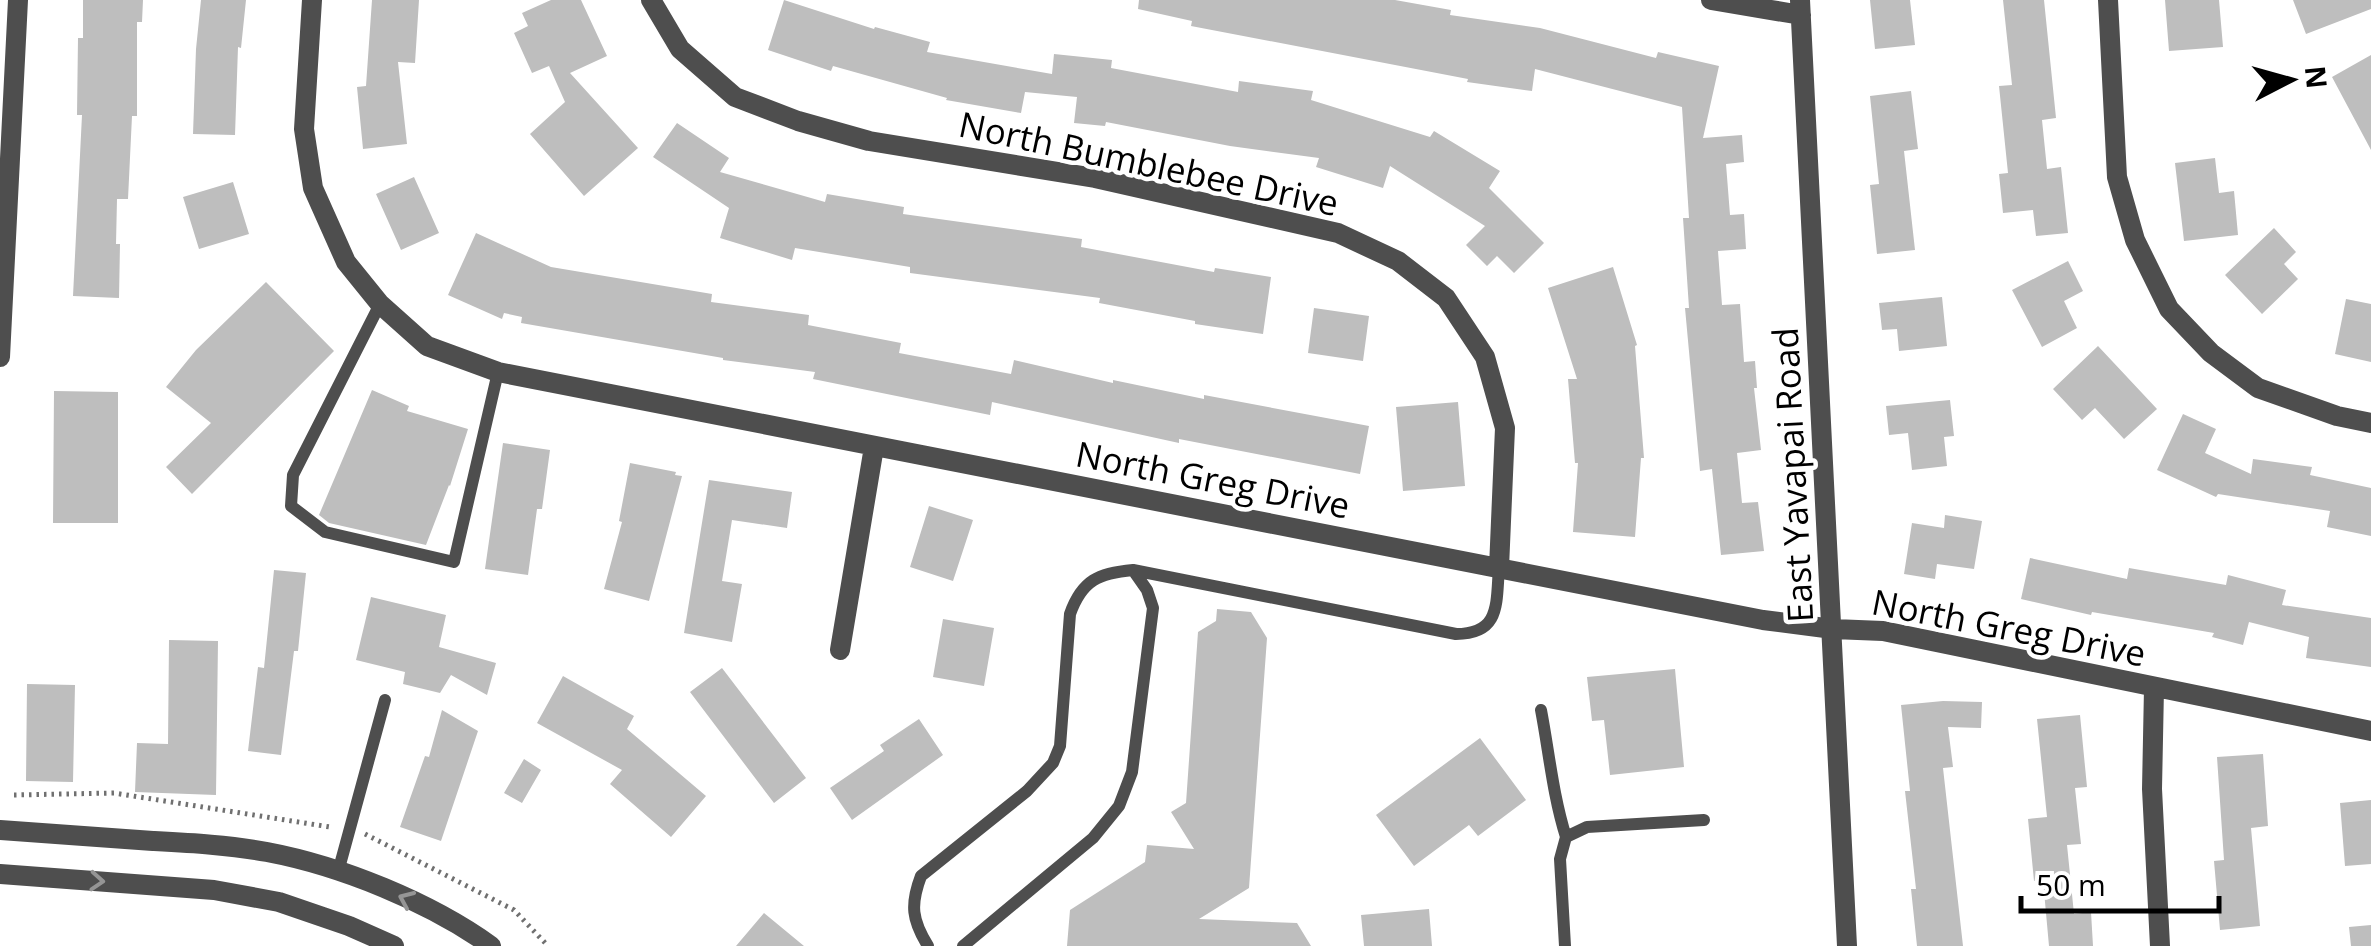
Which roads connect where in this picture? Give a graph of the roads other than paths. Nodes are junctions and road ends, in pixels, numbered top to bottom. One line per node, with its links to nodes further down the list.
1 (312, 0): 7 (street, North Greg Drive)
2 (651, 0): 12 (street, North Bumblebee Drive)
3 (1711, 0): 6 (street)
4 (2108, 0): 10 (street)
5 (12, 7): 8 (street)
6 (1800, 7): 14 (street, East Yavapai Road)
7 (380, 304): 9 (street, North Greg Drive); 9 (lane)
8 (0, 358)
9 (498, 372): 11 (street, North Greg Drive)
10 (2371, 423)
11 (874, 447): 12 (street, North Greg Drive); 15 (street)
12 (1498, 568): 13 (lane); 14 (street, North Greg Drive)
13 (1132, 570): 27 (lane); 28 (lane)
14 (1833, 629): 16 (street, North Greg Drive); 30 (street, East Yavapai Road)
15 (840, 650)
16 (2154, 688): 19 (street, North Greg Drive); 31 (street)
17 (386, 700): 23 (lane)
18 (1541, 710): 22 (lane)
19 (2371, 731)
20 (1704, 820): 22 (lane)
21 (0, 830): 23 (street)
22 (1566, 836): 29 (lane)
23 (338, 872): 26 (street, one-way to 23)
24 (0, 874): 25 (street, one-way to 25)
25 (394, 946)
26 (492, 946)
27 (928, 946)
28 (962, 946)
29 (1565, 946)
30 (1847, 946)
31 (2160, 946)

